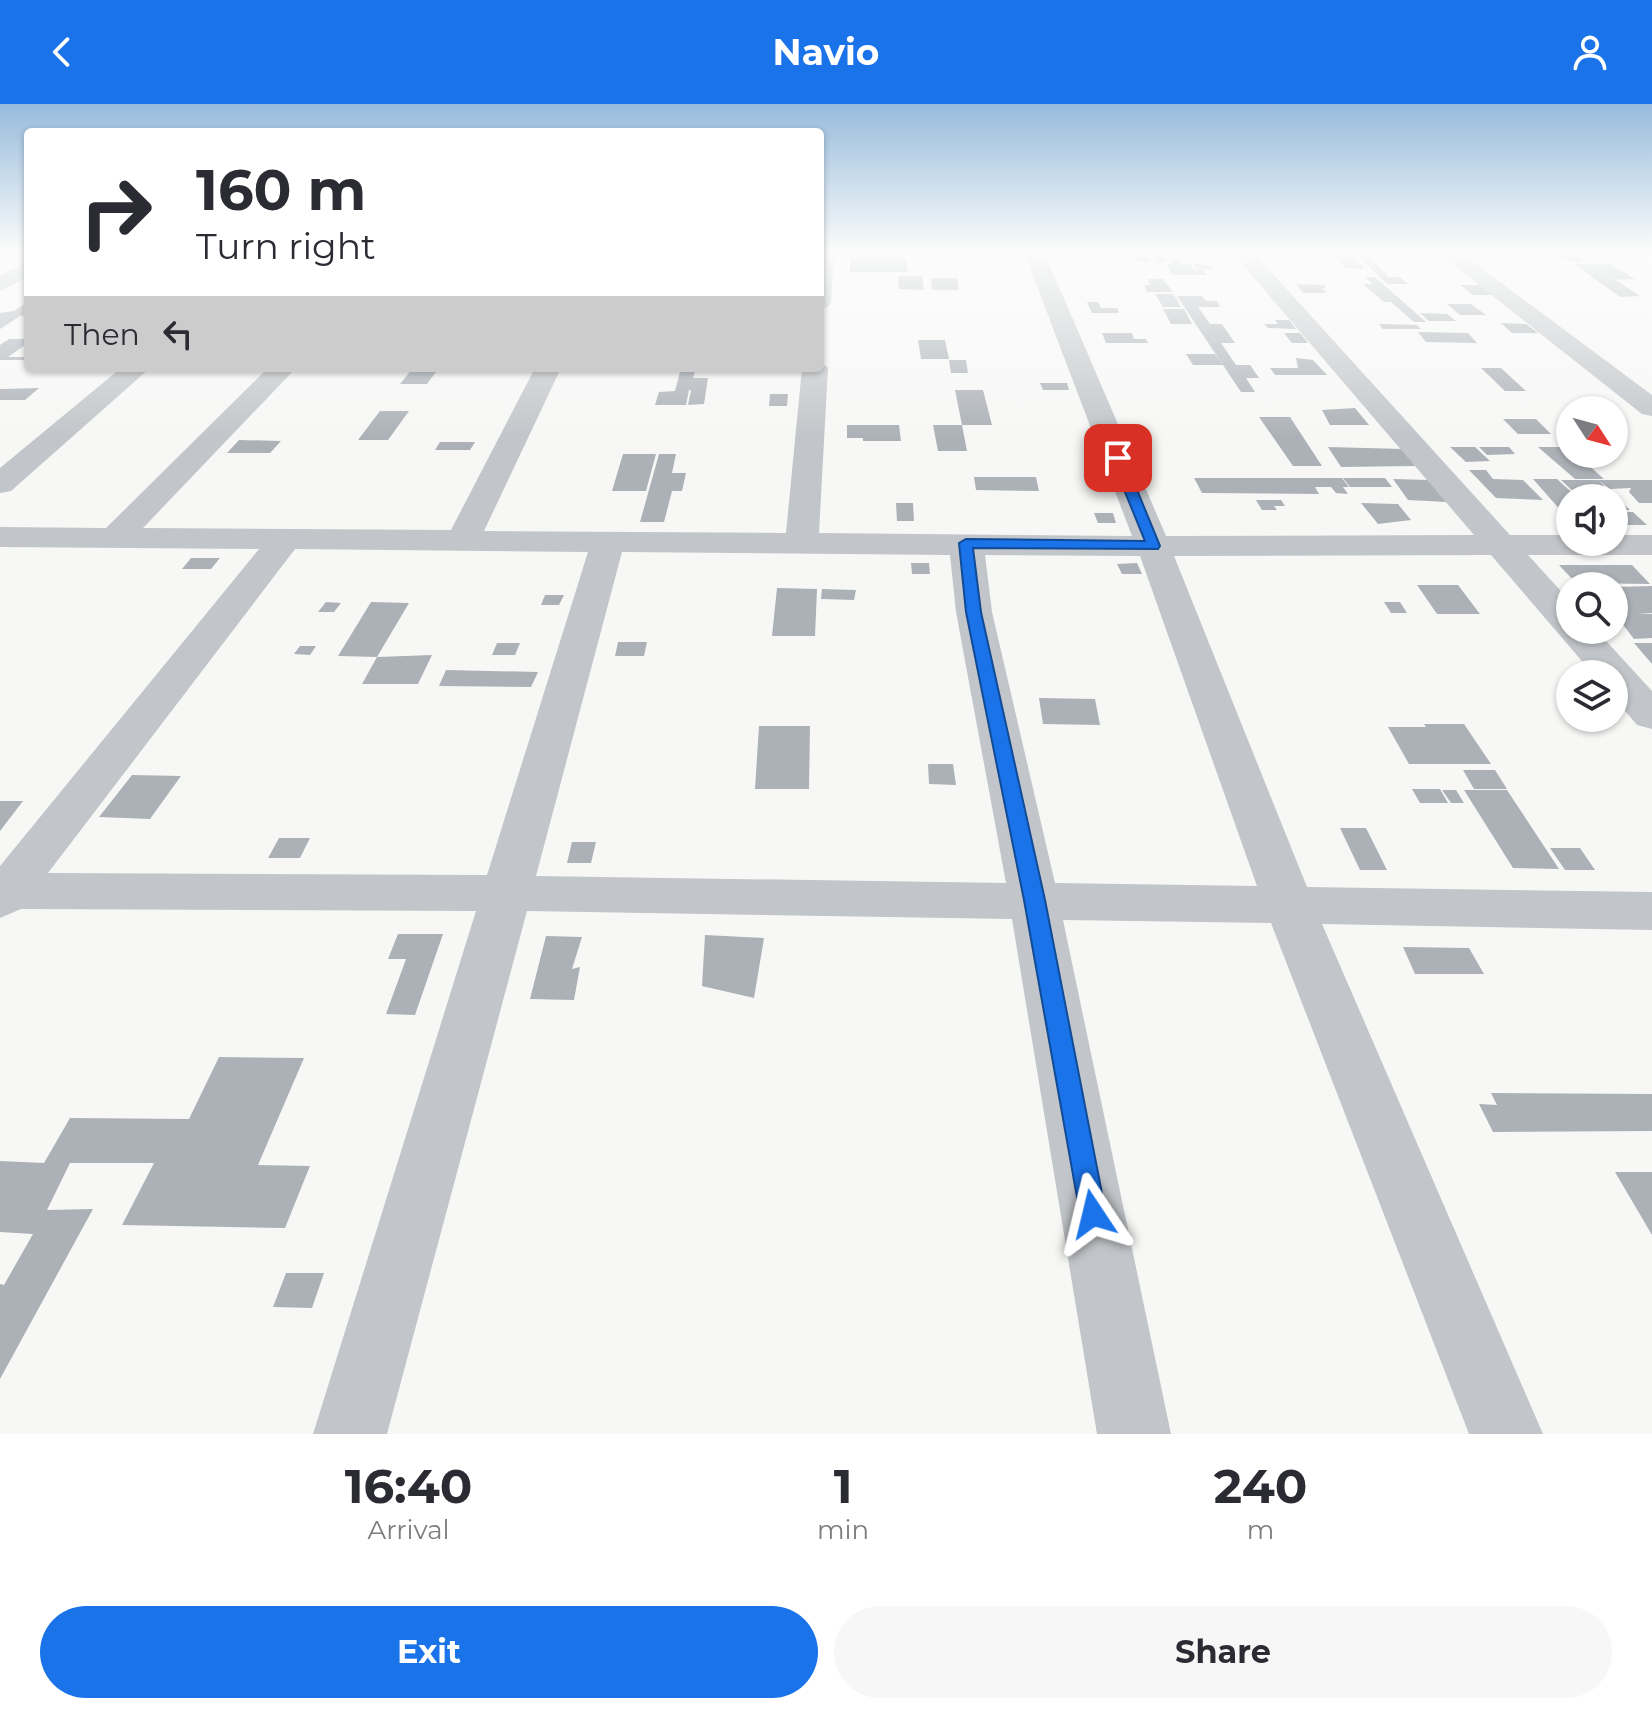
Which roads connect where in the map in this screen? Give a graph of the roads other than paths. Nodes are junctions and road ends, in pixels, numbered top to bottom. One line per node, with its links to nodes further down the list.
1 (1059, 314): 19 (street)
2 (1297, 314): 17 (street)
3 (1529, 314): 8 (street)
4 (132, 372): 9 (street)
5 (279, 372): 12 (street)
6 (546, 372): 13 (street)
7 (815, 372): 15 (street)
8 (1652, 408)
9 (0, 484)
10 (0, 537): 12 (street)
11 (287, 537): 12 (street); 13 (street); 24 (street)
12 (115, 538)
13 (463, 540): 14 (street)
14 (608, 540): 15 (street); 23 (street)
15 (802, 541): 16 (street)
16 (966, 543): 19 (street); 25 (street)
17 (1499, 544): 18 (street); 19 (street); 20 (street)
18 (1652, 545)
19 (1153, 546): 26 (street)
20 (1556, 608)
21 (1588, 644): 22 (street)
22 (1652, 716)
23 (505, 893): 24 (street); 25 (street); 28 (street)
24 (2, 894)
25 (1034, 900): 26 (street); 29 (street)
26 (1288, 903): 27 (street); 30 (street)
27 (1652, 911)
28 (350, 1434)
29 (1134, 1434)
30 (1506, 1434)

